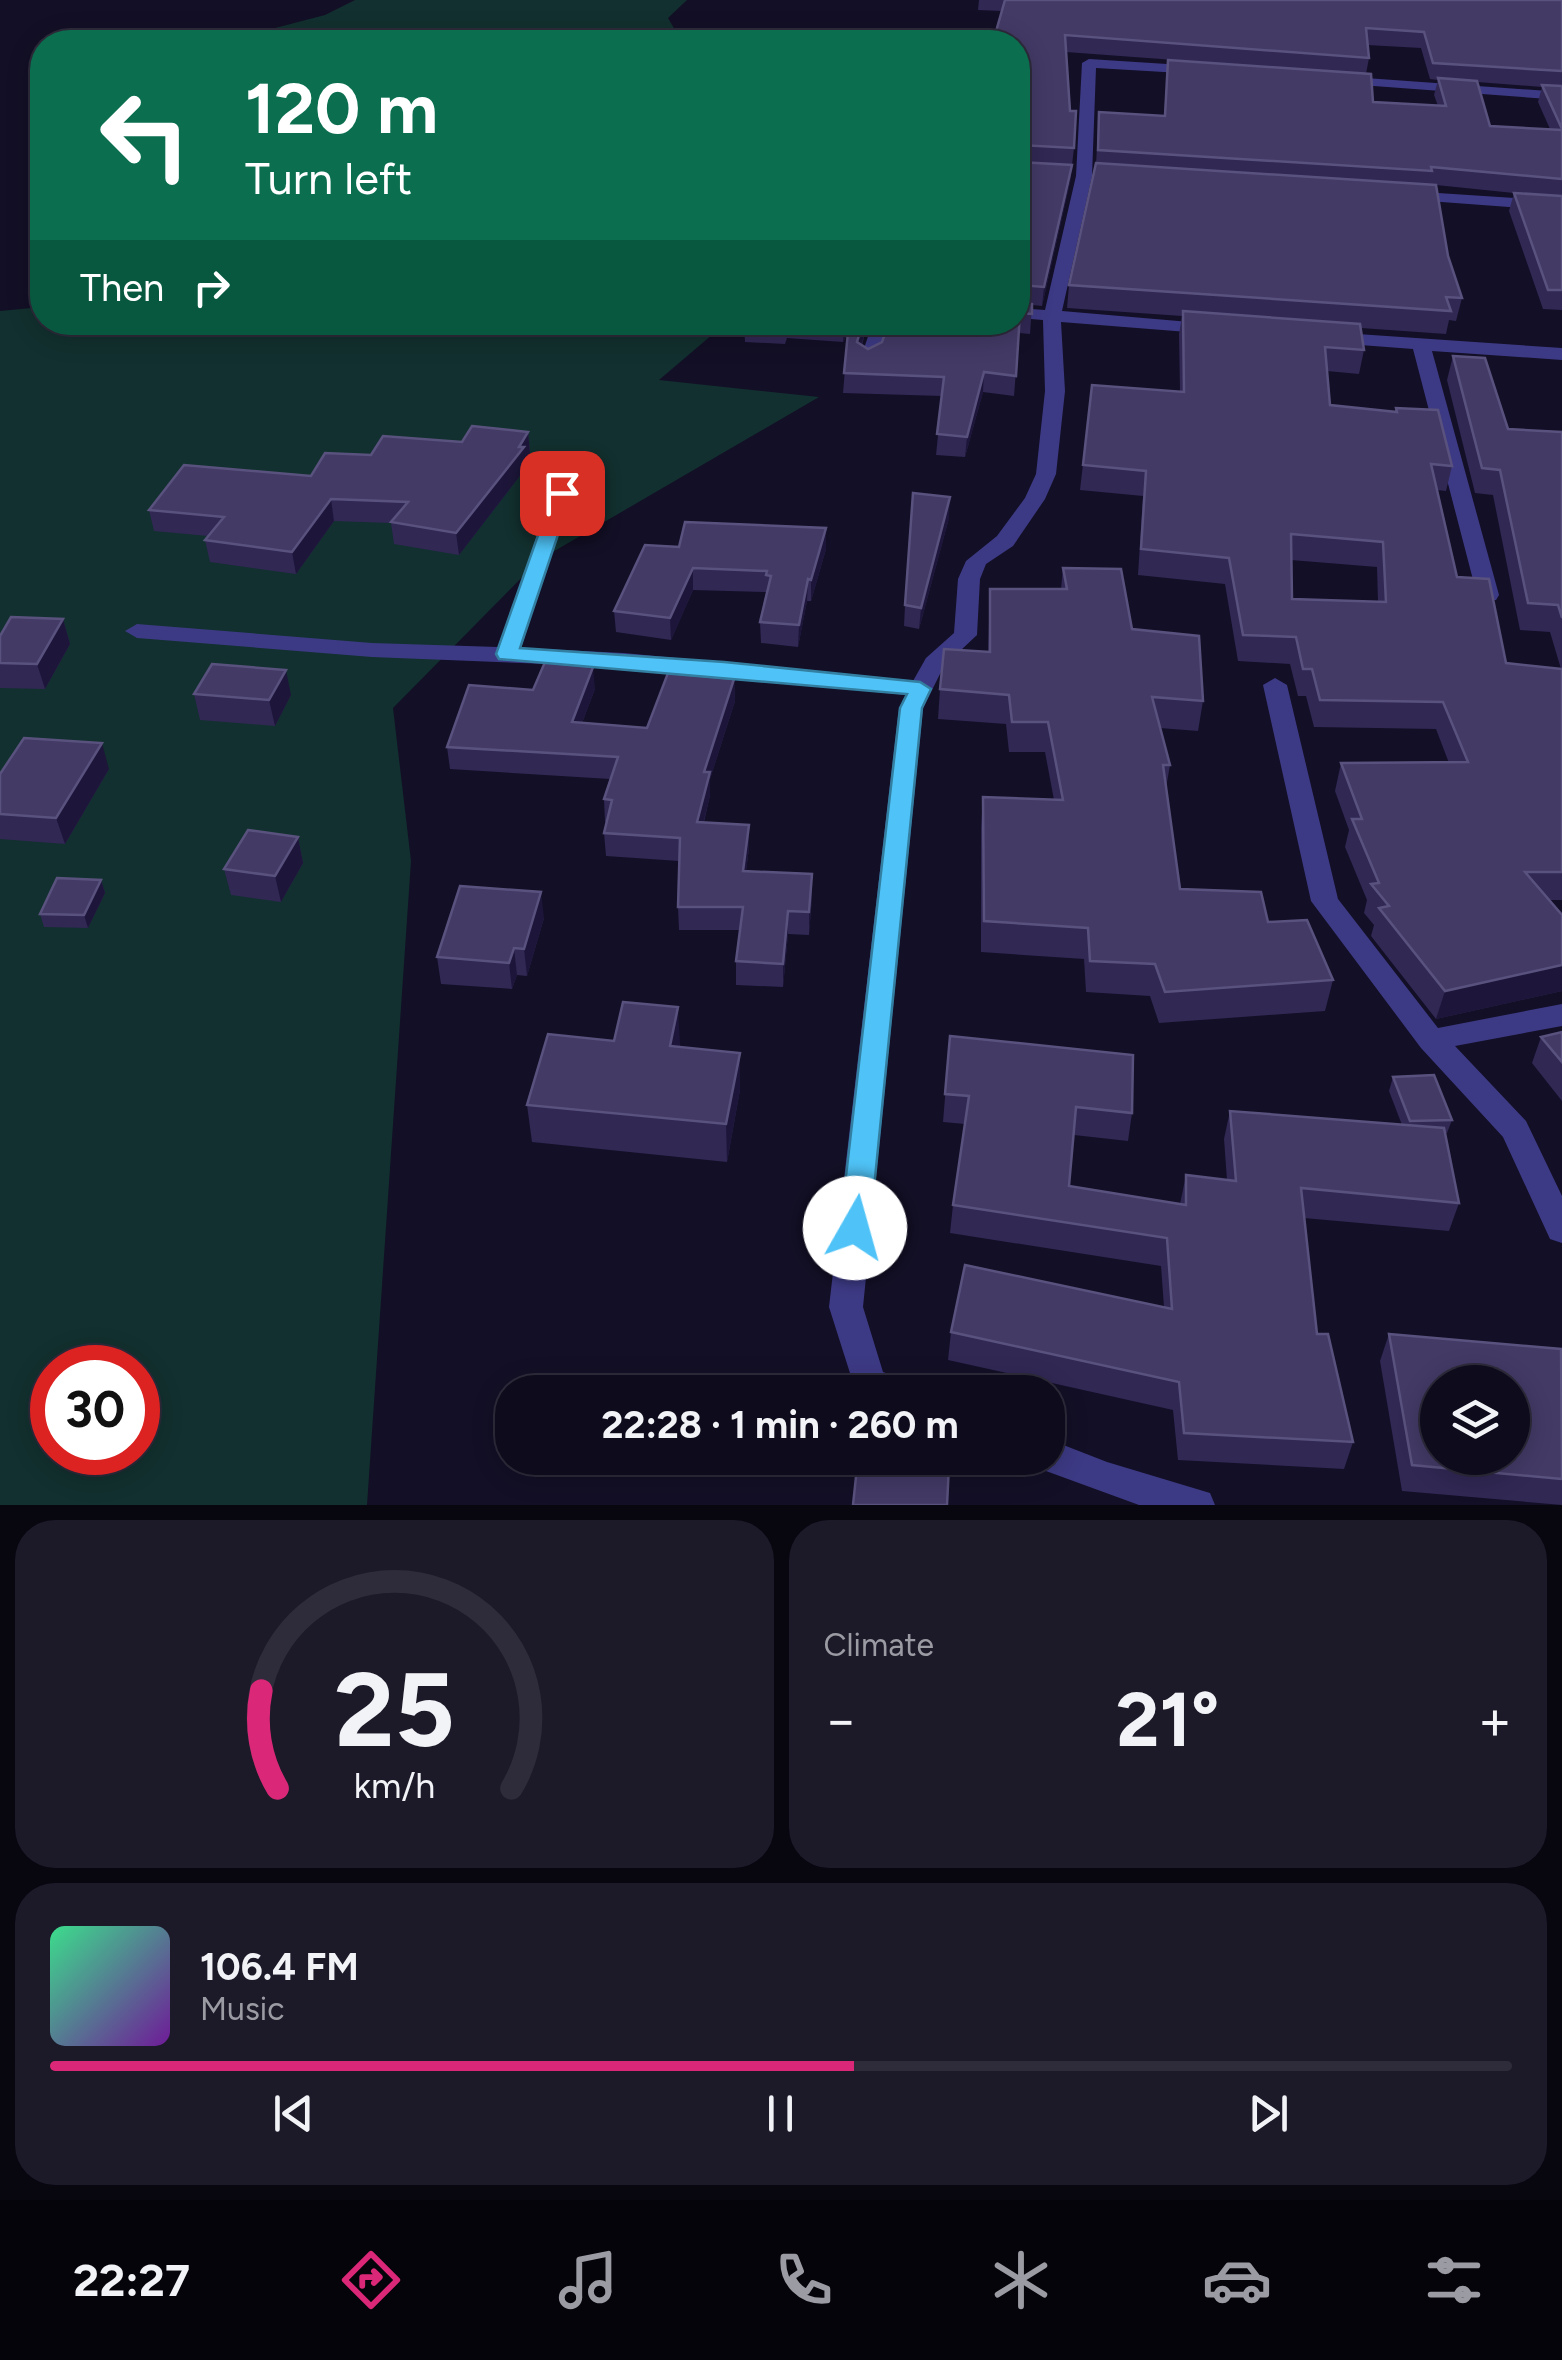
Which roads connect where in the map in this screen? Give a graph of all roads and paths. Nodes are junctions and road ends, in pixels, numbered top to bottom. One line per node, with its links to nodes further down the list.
1 (1207, 71): 7 (street)
2 (1325, 80): 3 (street)
3 (1562, 96)
4 (1386, 194): 5 (street)
5 (1562, 206)
6 (1030, 315): 7 (street)
7 (1052, 317): 8 (street); 19 (street)
8 (1227, 330)
9 (878, 335): 13 (street)
10 (1304, 336): 11 (street)
11 (1421, 344): 12 (street); 15 (street)
12 (1562, 354)
13 (869, 360)
14 (562, 493): 17 (street)
15 (1488, 595)
16 (137, 630): 17 (street)
17 (507, 654): 19 (street)
18 (1275, 684): 21 (street)
19 (920, 689): 23 (street)
20 (1562, 1014): 21 (street)
21 (1431, 1040): 22 (street)
22 (1562, 1230)
23 (866, 1375)
24 (1065, 1461): 25 (street)
25 (1197, 1505)

